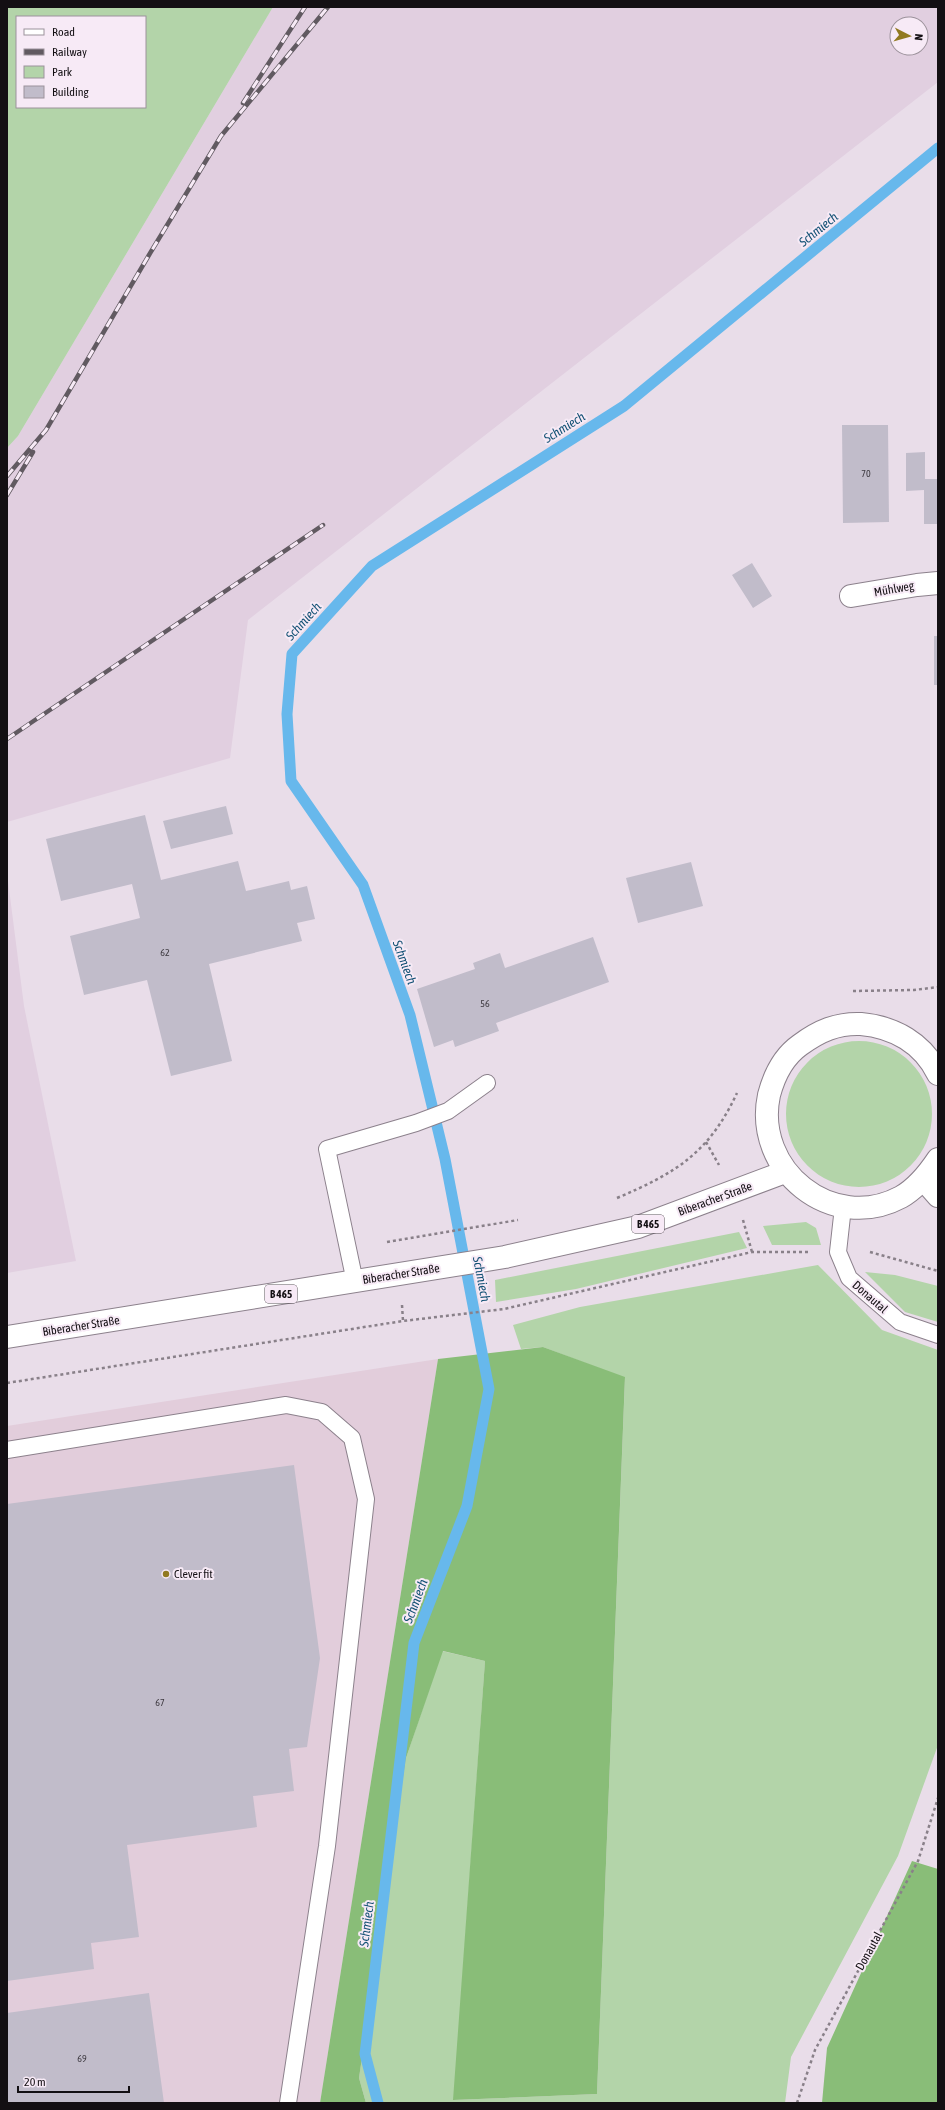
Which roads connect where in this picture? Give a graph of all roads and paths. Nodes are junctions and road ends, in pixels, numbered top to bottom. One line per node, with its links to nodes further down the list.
1 (938, 583): 2 (main road, Mühlweg)
2 (851, 596)
3 (936, 1065): 7 (main road)
4 (487, 1083): 16 (lane)
5 (706, 1142): 10 (path)
6 (938, 1159): 8 (main road)
7 (785, 1172): 11 (main road); 16 (main road, Biberacher Straße / B 465)
8 (924, 1180): 9 (main road); 11 (main road)
9 (938, 1196)
10 (610, 1201)
11 (843, 1206): 14 (lane, Donautal)
12 (524, 1219): 13 (path)
13 (439, 1232)
14 (838, 1252): 15 (path); 17 (lane, Donautal); 19 (path)
15 (938, 1271)
16 (355, 1282): 18 (main road, Biberacher Straße / B 465)
17 (938, 1335)
18 (7, 1337)
19 (7, 1383)
20 (7, 1450): 22 (lane)
21 (938, 1798): 23 (path, Donautal)
22 (288, 2103)
23 (797, 2103)

